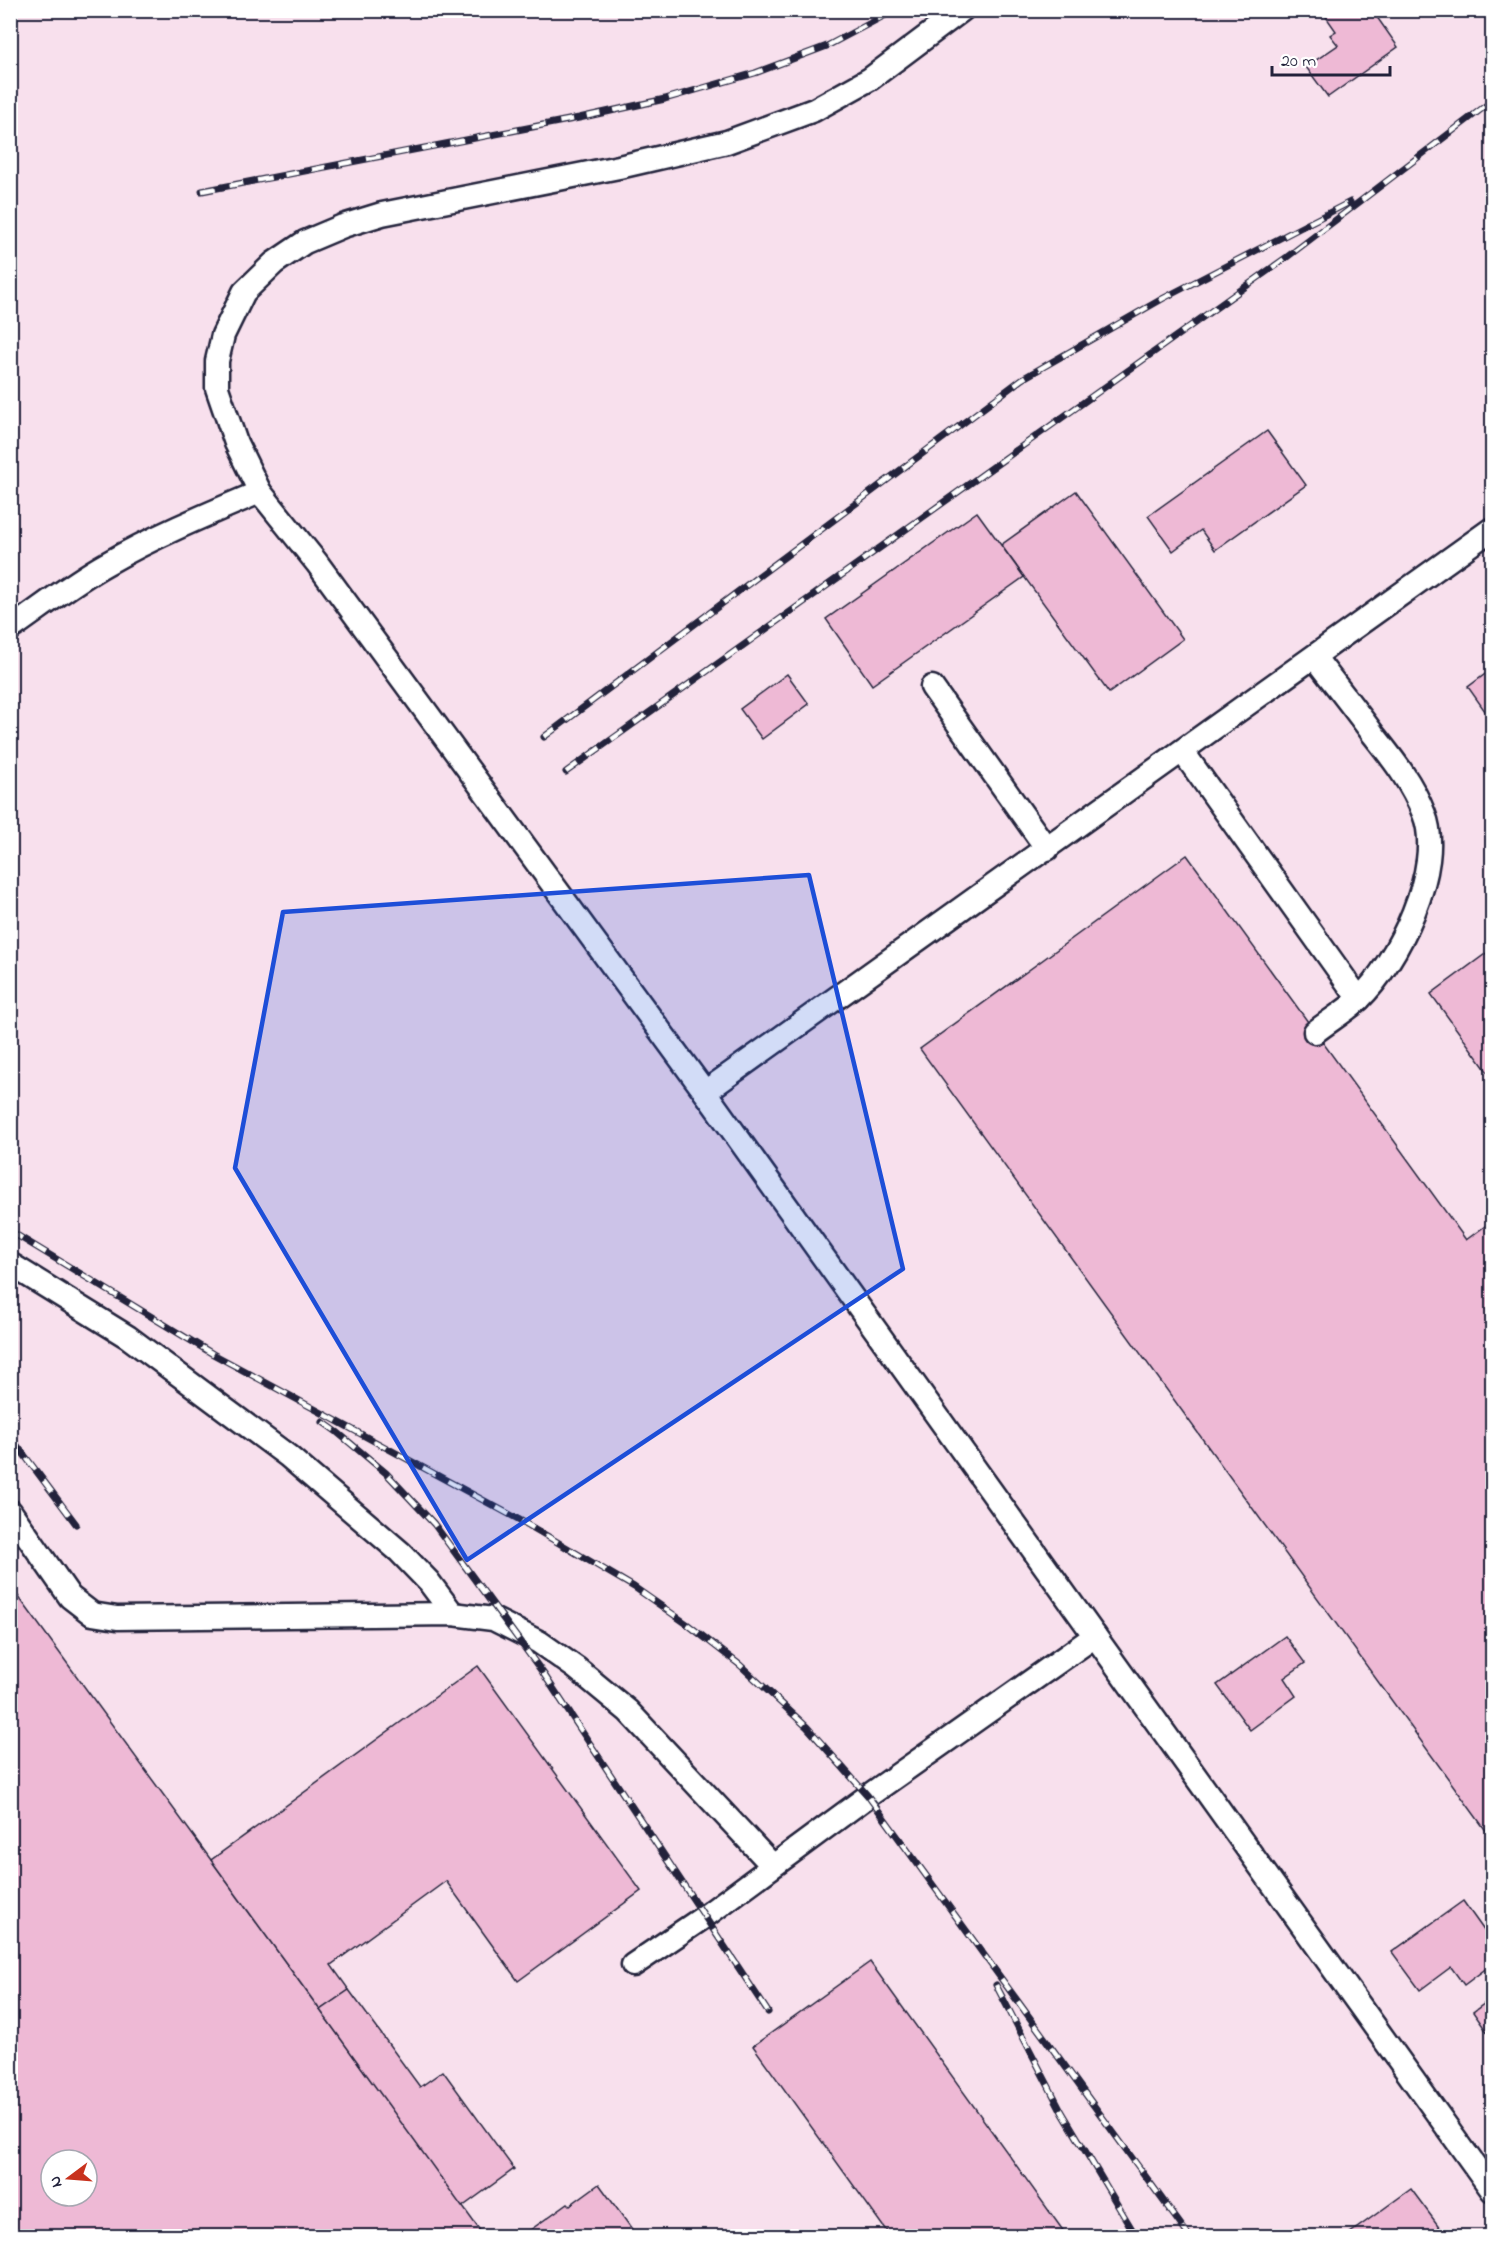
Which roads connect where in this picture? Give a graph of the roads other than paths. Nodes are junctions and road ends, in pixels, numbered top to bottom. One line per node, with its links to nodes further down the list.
1 (962, 10): 2 (lane)
2 (260, 492): 4 (lane); 11 (lane)
3 (1492, 529): 5 (lane)
4 (10, 629)
5 (1315, 657): 7 (lane); 9 (lane)
6 (932, 687): 8 (lane)
7 (1183, 752): 8 (lane); 9 (lane)
8 (1047, 849): 11 (lane)
9 (1359, 999): 10 (lane)
10 (1315, 1032)
11 (705, 1092): 15 (lane)
12 (10, 1264): 14 (lane)
13 (10, 1511): 14 (lane)
14 (453, 1614): 16 (lane)
15 (1095, 1636): 16 (lane); 18 (lane)
16 (772, 1866): 17 (lane)
17 (633, 1965)
18 (1492, 2190)

